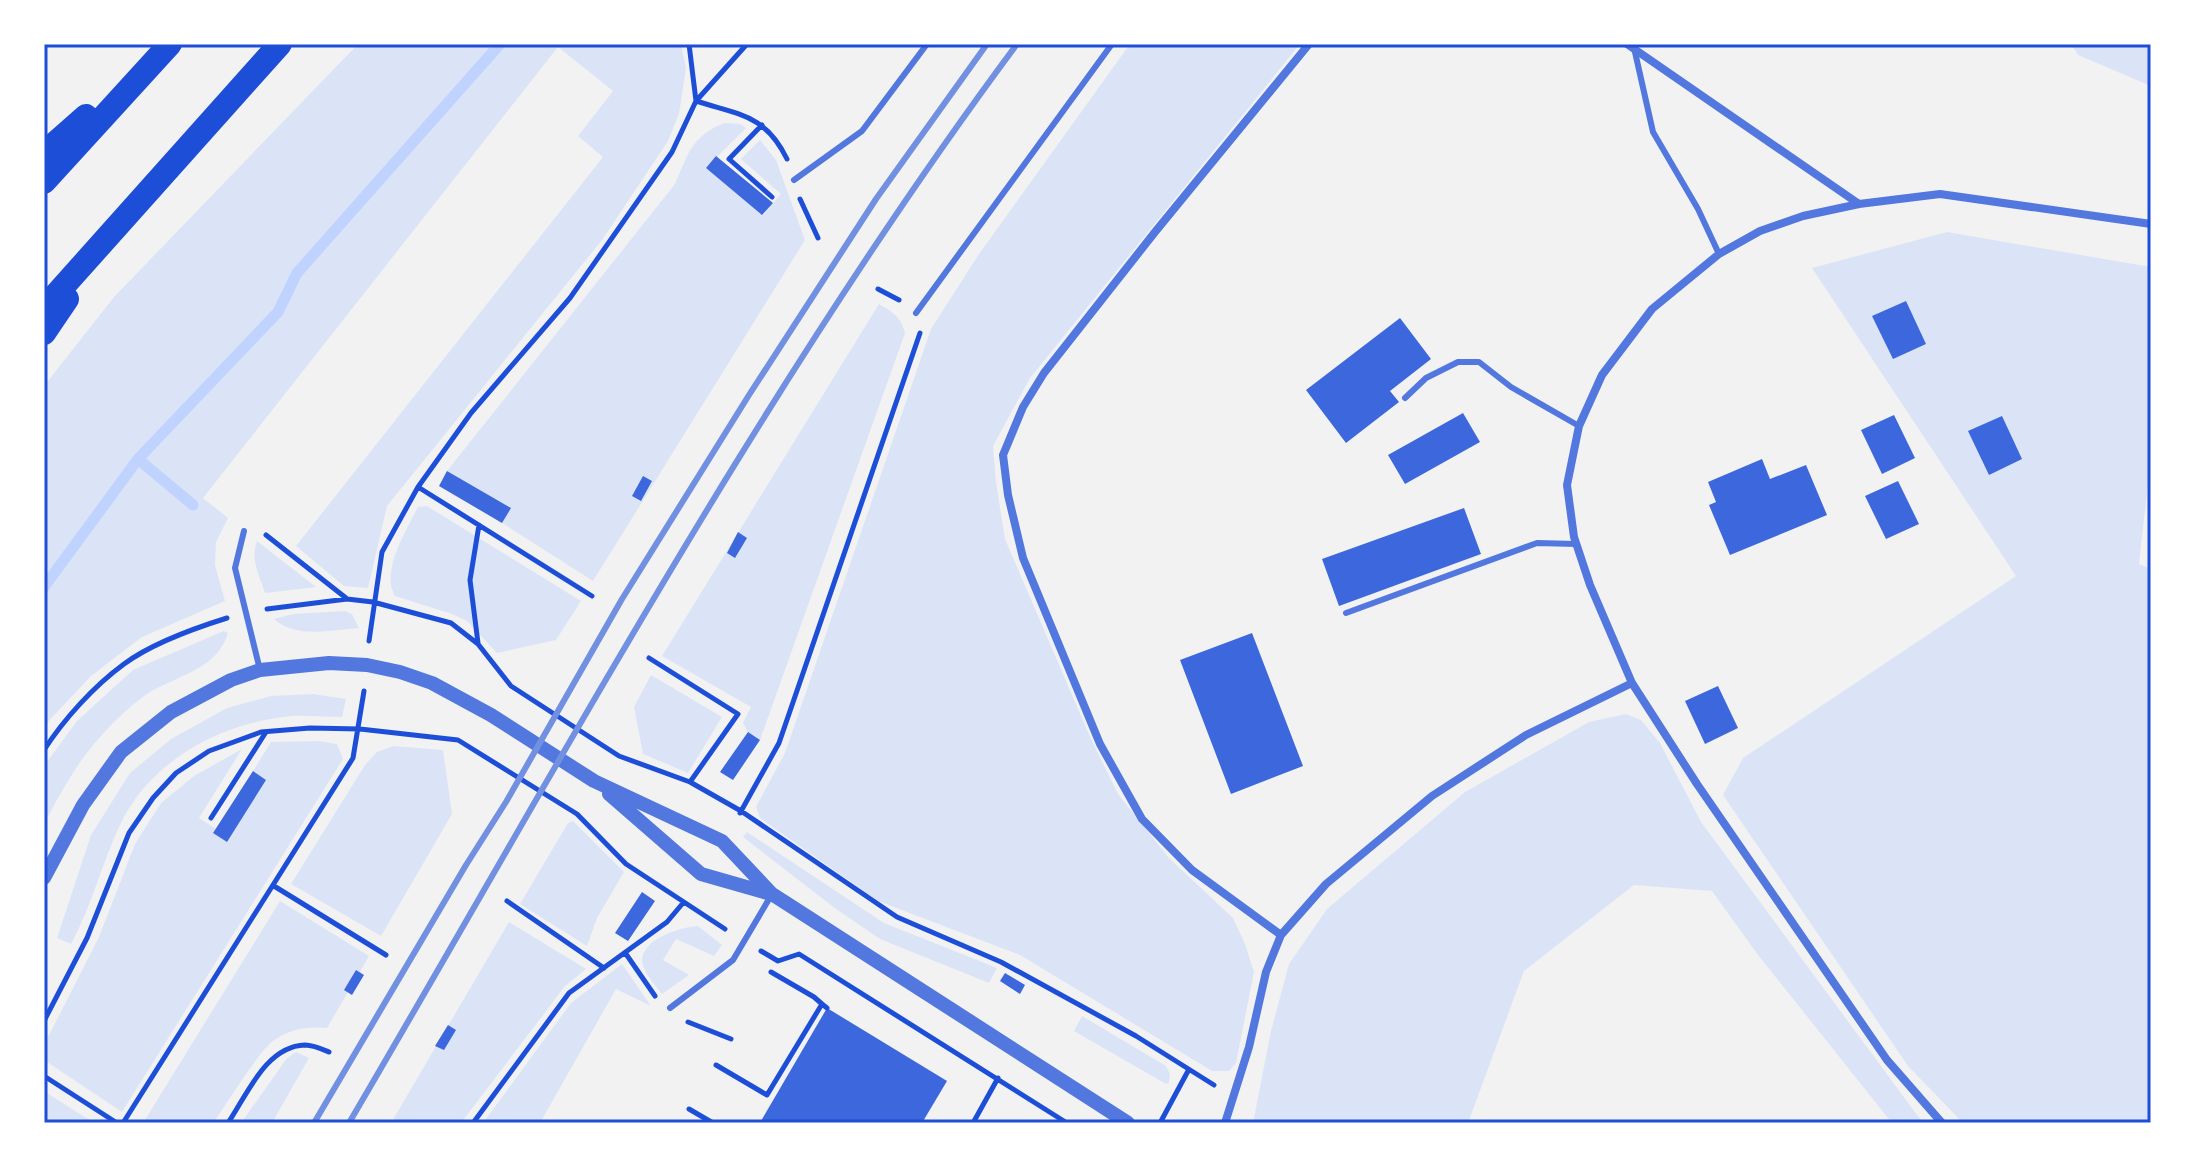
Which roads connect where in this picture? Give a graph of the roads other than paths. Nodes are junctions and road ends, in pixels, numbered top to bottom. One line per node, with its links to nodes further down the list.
1 (280, 44): 12 (highway)
2 (927, 44): 9 (lane)
3 (1112, 44): 16 (lane)
4 (1309, 44): 28 (street)
5 (1627, 44): 7 (street)
6 (167, 47): 8 (highway); 10 (highway)
7 (1635, 52): 11 (street); 14 (lane)
8 (44, 153)
9 (794, 180)
10 (44, 182)
11 (1859, 204): 13 (street); 14 (street)
12 (121, 220): 15 (highway); 17 (highway)
13 (2151, 224)
14 (1719, 254): 19 (street)
15 (44, 308)
16 (916, 313)
17 (44, 333)
18 (1405, 398): 19 (lane)
19 (1579, 426): 21 (street)
20 (244, 531): 23 (lane)
21 (1576, 544): 22 (lane); 24 (street)
22 (1346, 613)
23 (260, 670): 25 (street); 26 (street)
24 (1632, 683): 28 (street); 32 (street)
25 (594, 781): 27 (street); 27 (street)
26 (44, 878)
27 (772, 894): 29 (lane); 30 (street)
28 (1281, 935): 31 (street)
29 (670, 1008)
30 (1128, 1123)
31 (1225, 1123)
32 (1942, 1123)

